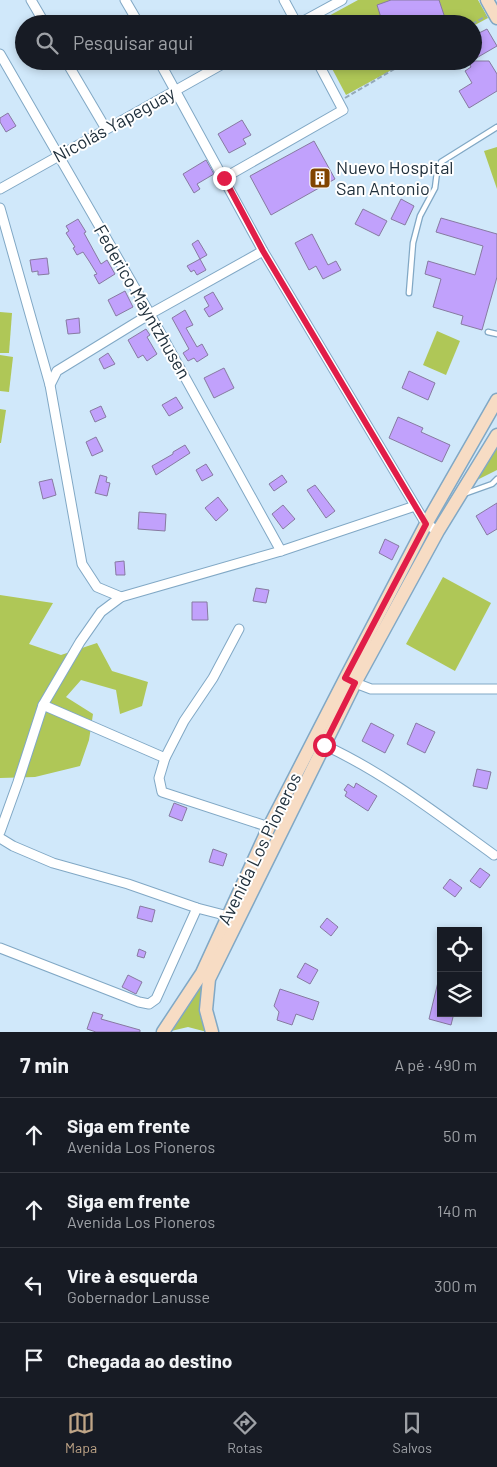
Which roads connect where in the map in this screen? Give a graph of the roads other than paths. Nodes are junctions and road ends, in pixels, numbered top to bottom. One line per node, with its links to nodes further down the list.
1 (31, 0): 5 (street)
2 (125, 0): 6 (street)
3 (284, 0): 7 (street)
4 (342, 0): 8 (street)
5 (40, 15)
6 (133, 15)
7 (292, 15)
8 (314, 15)
9 (0, 54): 17 (street, Federico Mayntzhusen)
10 (71, 70): 16 (street)
11 (164, 70): 14 (street)
12 (212, 70): 14 (street, Nicolás Yapeguay)
13 (322, 70): 18 (street)
14 (175, 90): 16 (street, Nicolás Yapeguay); 18 (street)
15 (497, 127): 22 (lane)
16 (106, 129): 17 (street, Nicolás Yapeguay)
17 (58, 156): 19 (street, Nicolás Yapeguay); 23 (street, Federico Mayntzhusen)
18 (224, 178): 21 (street)
19 (0, 189)
20 (0, 208): 26 (street)
21 (263, 251): 23 (street); 31 (street)
22 (409, 293)
23 (150, 314): 26 (street); 34 (street, Federico Mayntzhusen)
24 (488, 332): 25 (lane)
25 (497, 334)
26 (50, 385): 35 (street)
27 (496, 402): 32 (main road, Avenida Los Pioneros)
28 (497, 435): 30 (main road, Avenida Los Pioneros)
29 (497, 479): 30 (lane)
30 (461, 495): 33 (main road, Avenida Los Pioneros)
31 (415, 506): 32 (street); 34 (street)
32 (426, 524): 33 (street); 37 (main road, Avenida Los Pioneros)
33 (438, 531): 37 (main road, Avenida Los Pioneros)
34 (281, 551): 35 (street)
35 (121, 597): 39 (street)
36 (238, 629): 41 (street)
37 (350, 681): 38 (street); 40 (main road, Avenida Los Pioneros); 42 (main road, Avenida Los Pioneros)
38 (497, 689)
39 (43, 705): 41 (street); 43 (street)
40 (324, 745): 45 (street); 47 (main road, Avenida Los Pioneros)
41 (165, 758): 42 (street)
42 (269, 827): 47 (main road, Avenida Los Pioneros)
43 (0, 832)
44 (0, 838): 46 (street)
45 (494, 855)
46 (197, 908): 47 (street); 48 (street)
47 (233, 918): 49 (main road, Avenida Los Pioneros); 50 (main road, Avenida Los Pioneros)
48 (0, 948)
49 (164, 1032)
50 (212, 1032)

